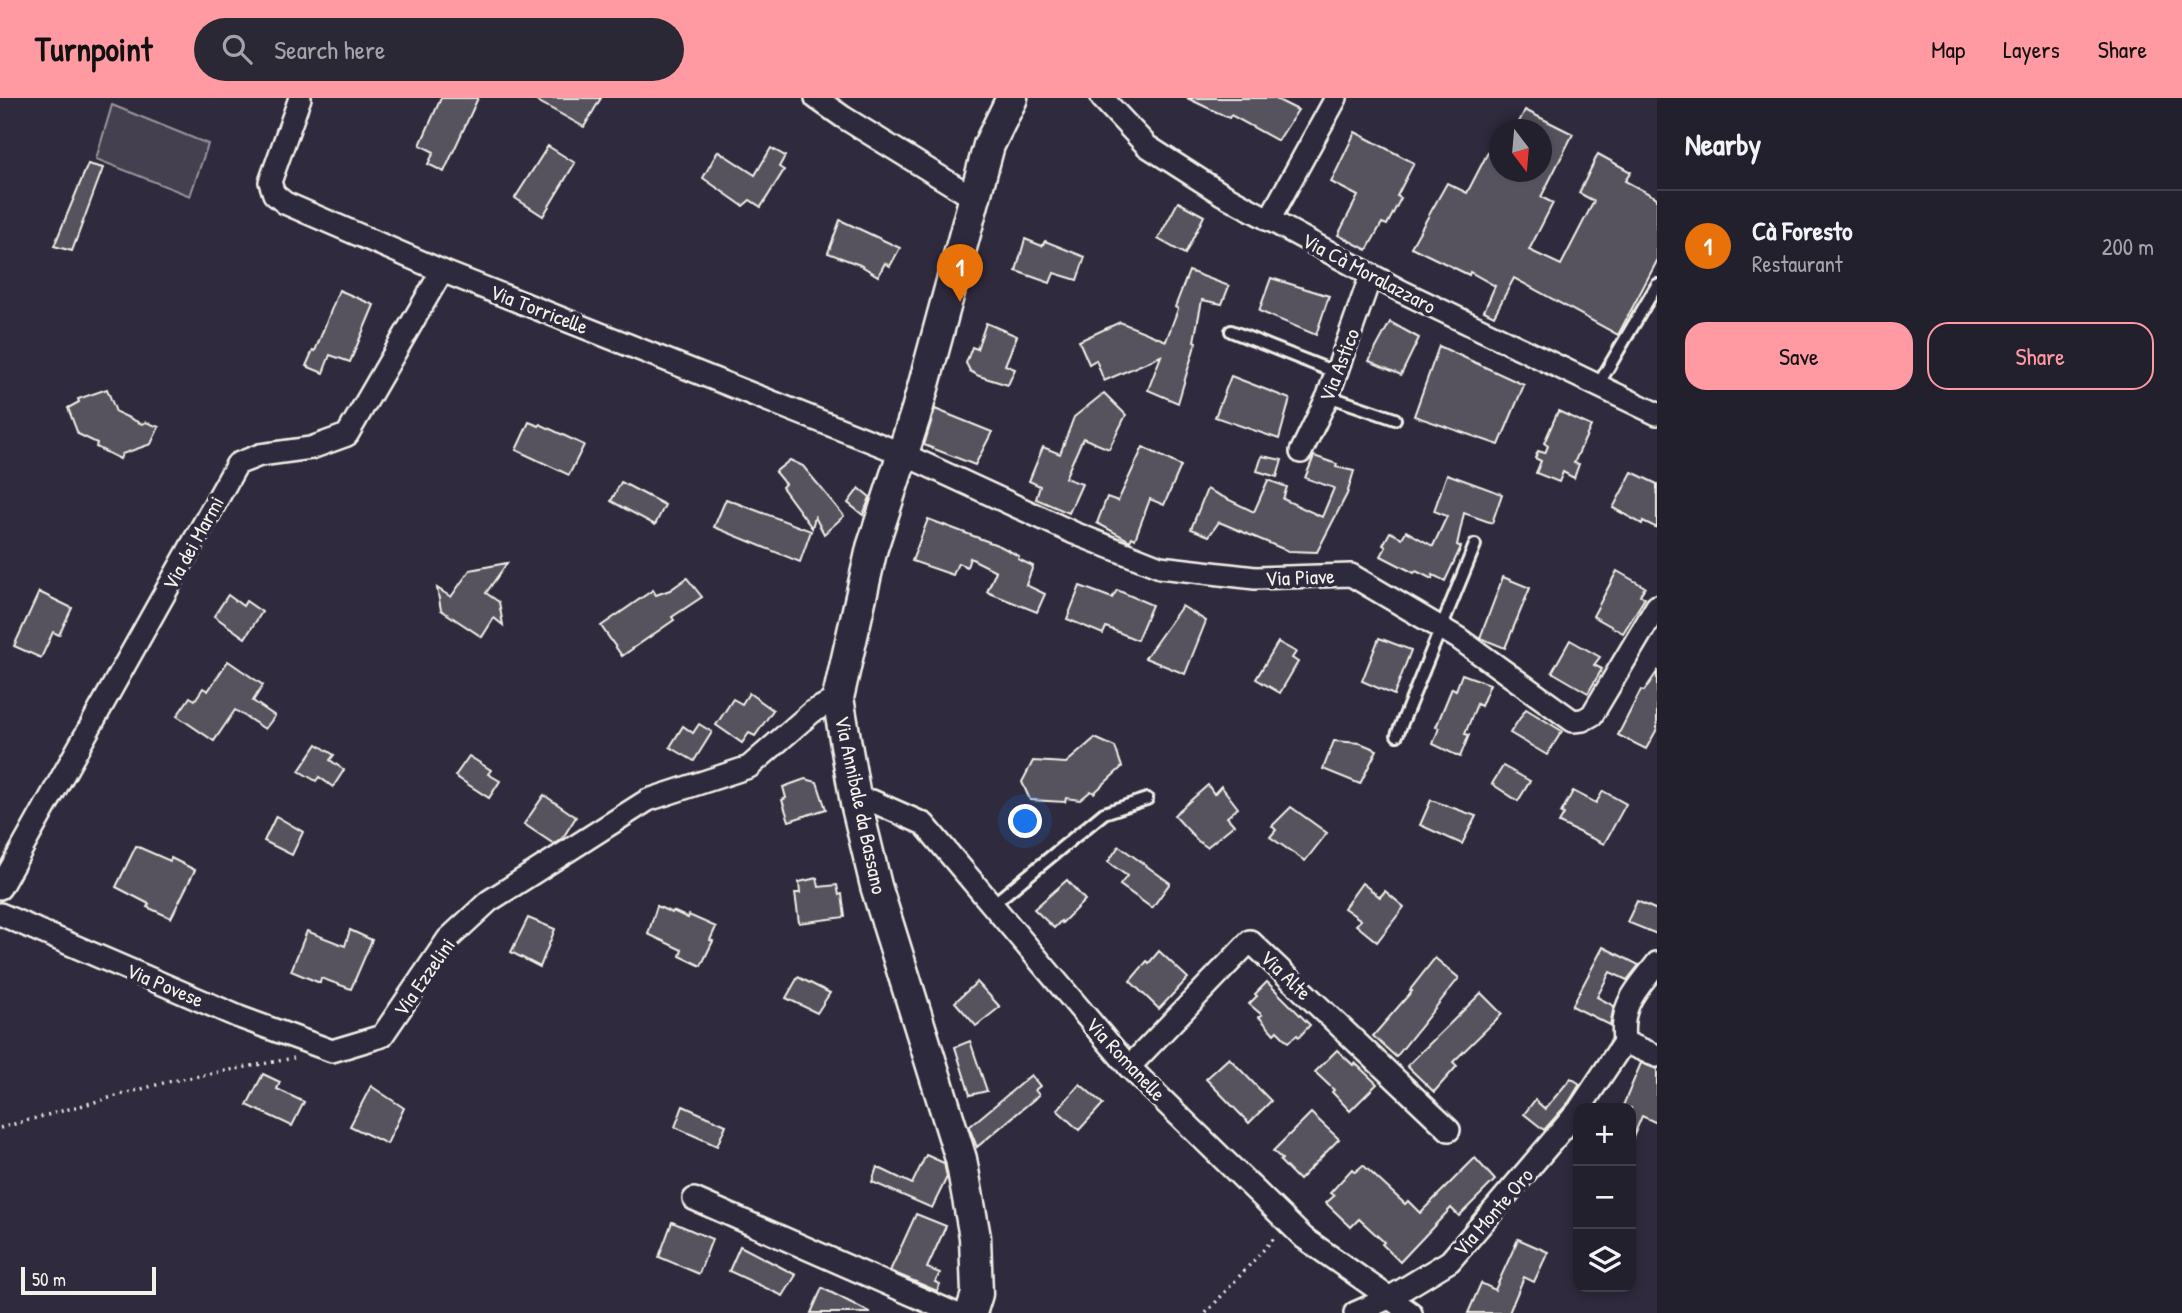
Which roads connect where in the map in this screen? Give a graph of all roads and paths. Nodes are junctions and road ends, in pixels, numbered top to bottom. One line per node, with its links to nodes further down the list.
1 (300, 98): 10 (street, Via Torricelle)
2 (816, 98): 8 (street)
3 (998, 98): 7 (street)
4 (1012, 98): 7 (street, Via Annibale da Bassano)
5 (1102, 98): 9 (street, Via Cà Moralazzaro)
6 (1336, 98): 9 (street)
7 (989, 145): 8 (street, Via Annibale da Bassano)
8 (974, 198): 20 (street, Via Annibale da Bassano)
9 (1269, 220): 11 (street, Via Cà Moralazzaro)
10 (442, 271): 20 (street, Via Torricelle); 28 (street, Via dei Marmi)
11 (1371, 275): 14 (street, Via Astico); 15 (street, Via Cà Moralazzaro)
12 (1657, 285): 15 (lane)
13 (1231, 331): 14 (lane)
14 (1336, 373): 16 (street, Via Astico)
15 (1598, 385): 17 (street, Via Cà Moralazzaro)
16 (1328, 396): 18 (lane); 19 (street, Via Astico)
17 (1657, 414)
18 (1395, 419)
19 (1301, 452)
20 (903, 454): 23 (street, Via Piave); 24 (street, Via Annibale da Bassano)
21 (1475, 545): 23 (lane)
22 (1657, 606): 23 (street, Via Piave)
23 (1441, 628): 25 (lane)
24 (838, 698): 27 (street, Via Annibale da Bassano); 33 (street, Via Ezzelini)
25 (1397, 735)
26 (1147, 799): 29 (lane)
27 (856, 803): 29 (street, Via Romanelle); 44 (street, Via Annibale da Bassano)
28 (0, 888)
29 (992, 905): 35 (street, Via Romanelle)
30 (0, 914): 33 (street, Via Povese)
31 (1657, 963): 32 (street)
32 (1624, 1042): 34 (street); 36 (street, Via Monte Oro)
33 (332, 1051): 38 (path)
34 (1657, 1056)
35 (1129, 1067): 39 (street, Via Alte); 41 (street, Via Romanelle)
36 (1583, 1103)
37 (1573, 1116): 42 (street, Via Monte Oro)
38 (0, 1128)
39 (1449, 1130)
40 (694, 1199): 43 (street)
41 (1290, 1222): 42 (street, Via Romanelle); 45 (path)
42 (1389, 1297): 46 (street, Via Monte Oro); 47 (street, Via Romanelle)
43 (954, 1313)
44 (971, 1313)
45 (1206, 1313)
46 (1355, 1313)
47 (1411, 1313)

